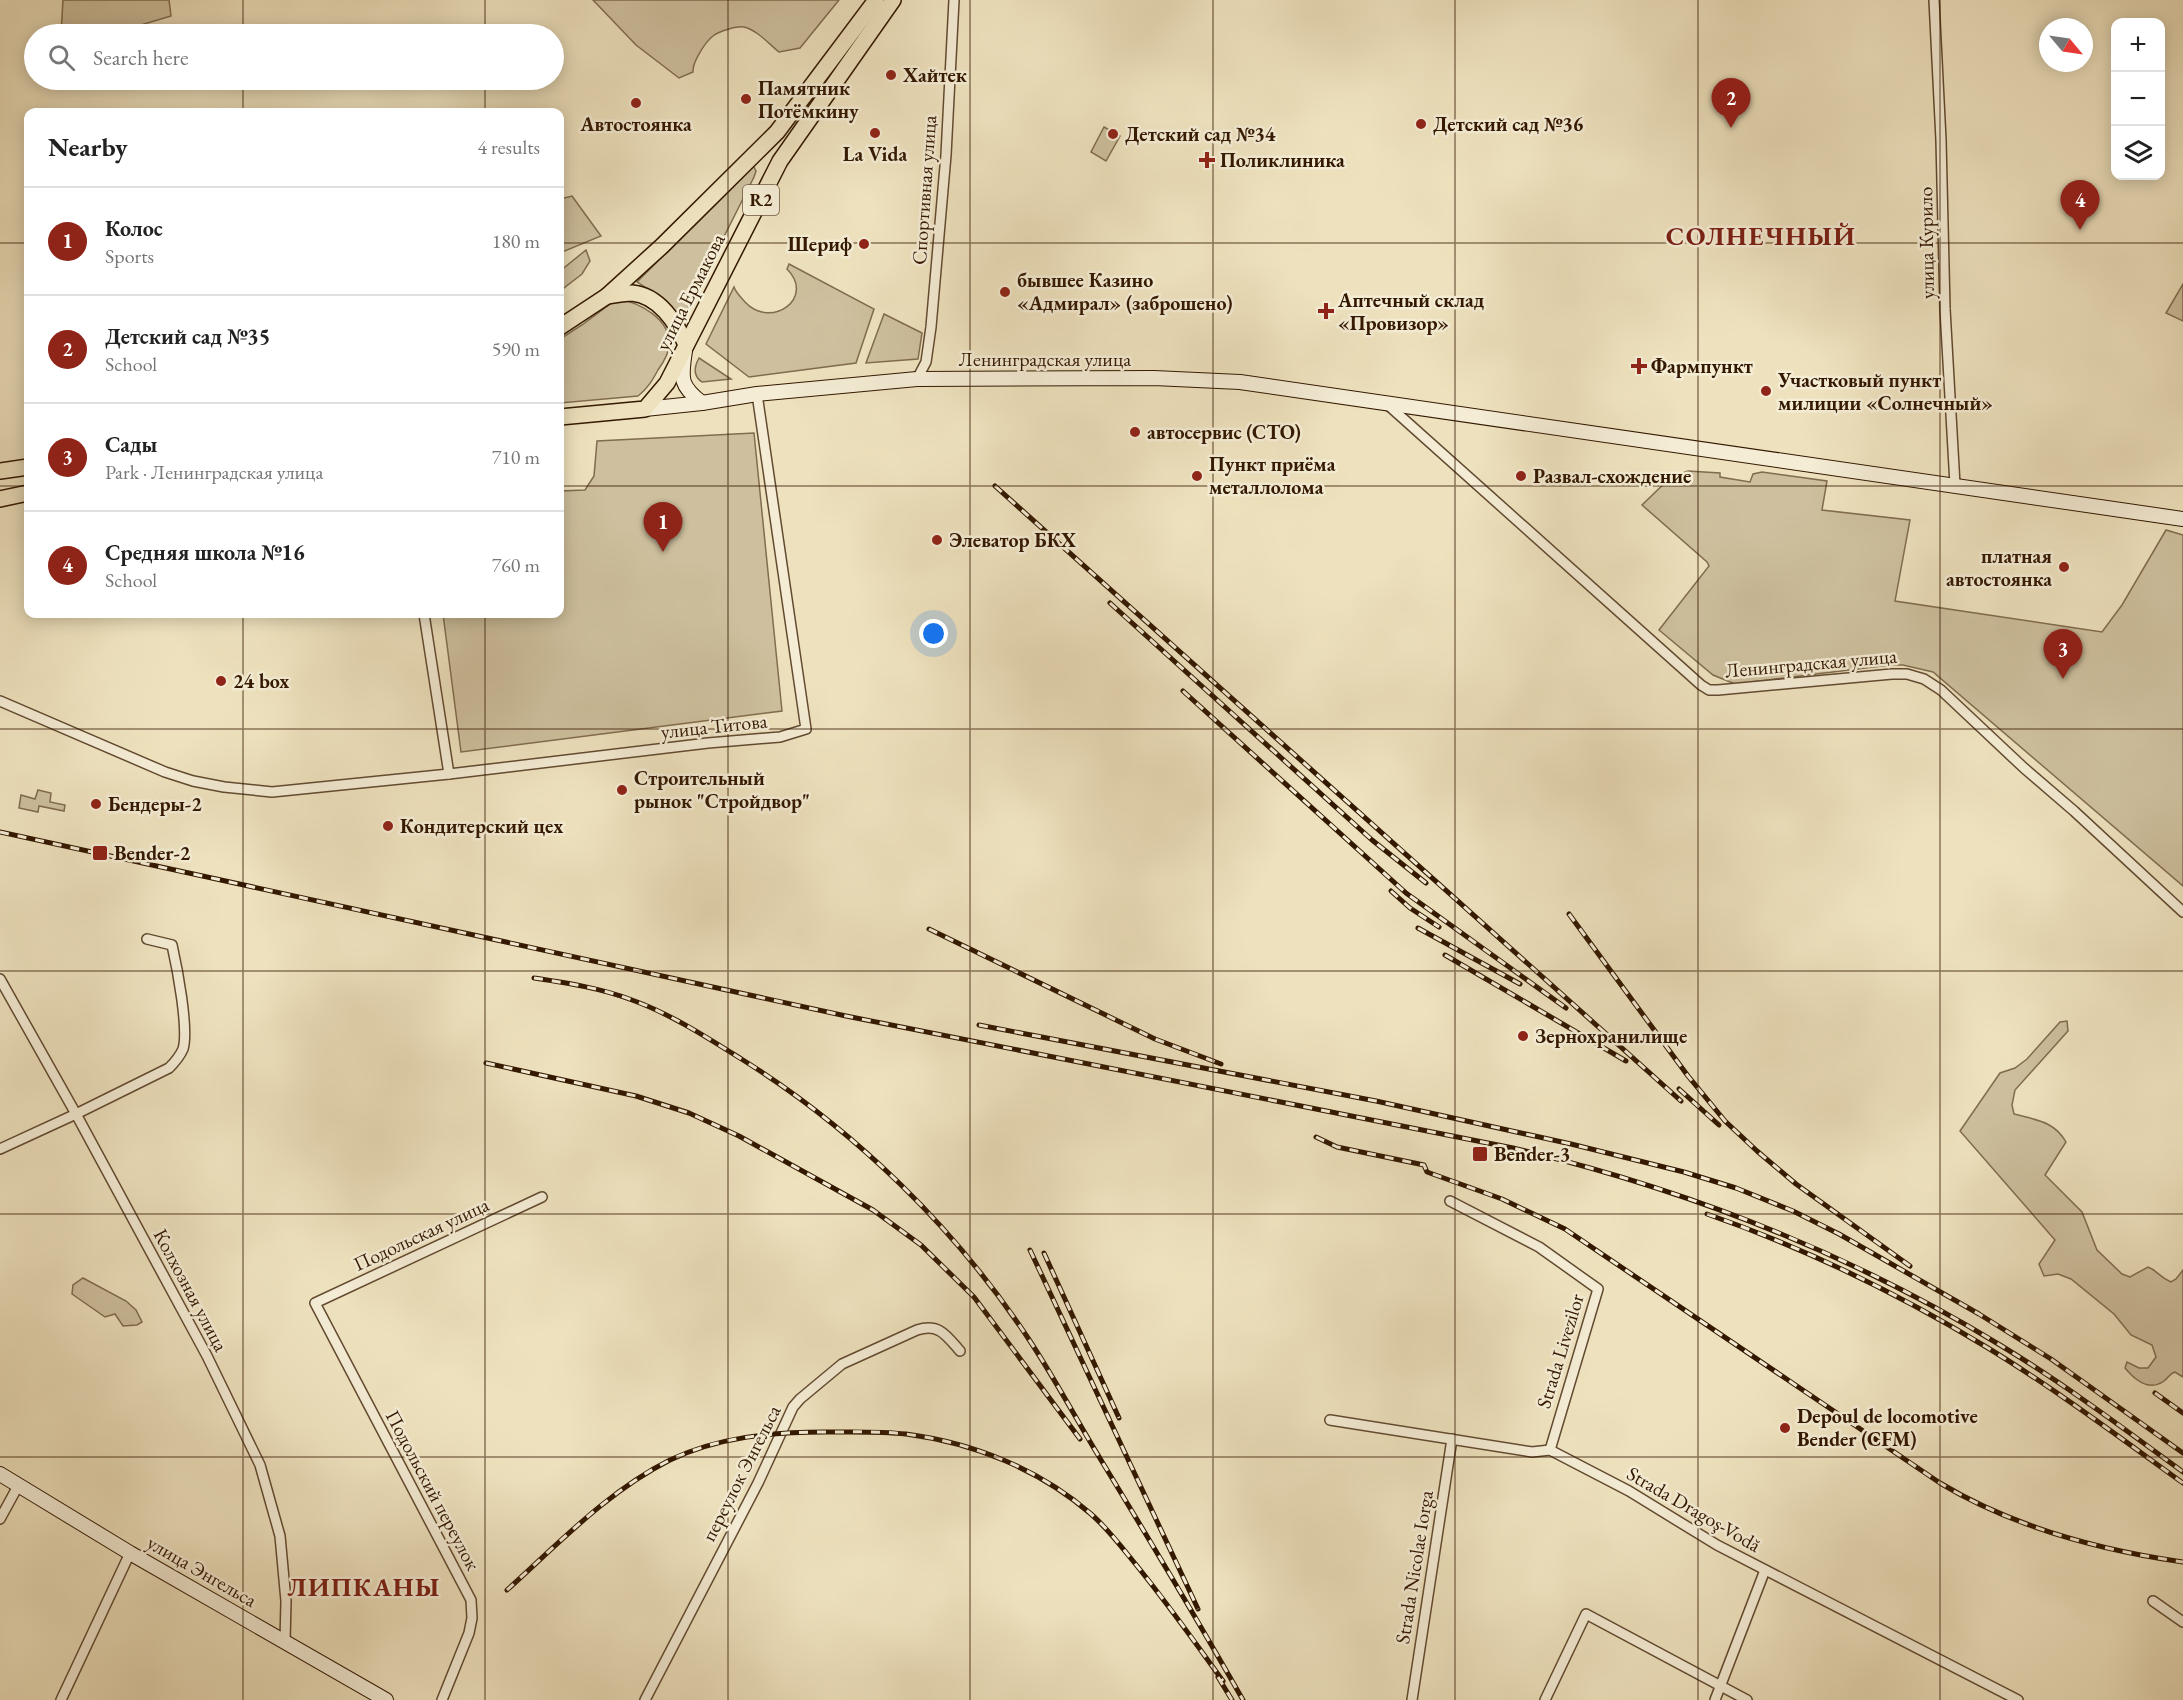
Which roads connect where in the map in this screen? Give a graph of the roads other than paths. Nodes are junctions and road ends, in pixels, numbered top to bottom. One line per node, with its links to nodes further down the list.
1 (876, 0): 5 (main road, улица Ермакова / R2)
2 (893, 0): 7 (main road, улица Ермакова / R2)
3 (954, 0): 8 (street, Спортивная улица)
4 (1934, 0): 16 (street, улица Курило)
5 (607, 296): 6 (main road, улица Ермакова / R2); 7 (main road)
6 (564, 324)
7 (686, 345): 10 (street); 12 (main road, улица Ермакова / R2)
8 (917, 379): 9 (street, Ленинградская улица); 11 (street, Ленинградская улица)
9 (757, 394): 10 (street, Ленинградская улица); 22 (street, улица Титова)
10 (702, 403): 12 (street, Ленинградская улица)
11 (1388, 405): 16 (street, Ленинградская улица); 23 (street, Ленинградская улица)
12 (645, 409): 13 (main road)
13 (564, 417)
14 (24, 468): 15 (main road)
15 (0, 471)
16 (1955, 485): 19 (street, Ленинградская улица)
17 (24, 494): 18 (main road)
18 (0, 499)
19 (2183, 519)
20 (425, 618): 22 (street)
21 (0, 701): 22 (street)
22 (449, 774)
23 (2183, 912)
24 (147, 939): 26 (street)
25 (0, 979): 26 (street, Колхозная улица)
26 (76, 1114): 27 (street); 42 (street, Колхозная улица)
27 (0, 1149)
28 (542, 1197): 30 (street, Подольская улица)
29 (1450, 1201): 34 (street, Strada Livezilor)
30 (315, 1303): 46 (street, Подольский переулок)
31 (960, 1351): 47 (street, переулок Энгельса)
32 (1330, 1420): 33 (street, Strada Dragoş-Vodă)
33 (1452, 1439): 34 (street, Strada Dragoş-Vodă); 48 (street, Strada Nicolae Iorga)
34 (1550, 1450): 39 (street, Strada Dragoş-Vodă)
35 (0, 1474): 36 (street, улица Энгельса)
36 (18, 1486): 37 (street); 38 (street, улица Энгельса)
37 (0, 1519)
38 (130, 1553): 42 (street, улица Энгельса); 44 (street)
39 (1765, 1570): 43 (street); 52 (street, Strada Dragoş-Vodă)
40 (2153, 1601): 41 (street)
41 (2183, 1622)
42 (285, 1641): 45 (street, улица Энгельса)
43 (1720, 1686): 49 (street); 50 (street); 51 (street)
44 (61, 1700)
45 (386, 1700)
46 (442, 1700)
47 (645, 1700)
48 (1412, 1700)
49 (1545, 1700)
50 (1715, 1700)
51 (1747, 1700)
52 (2018, 1700)

